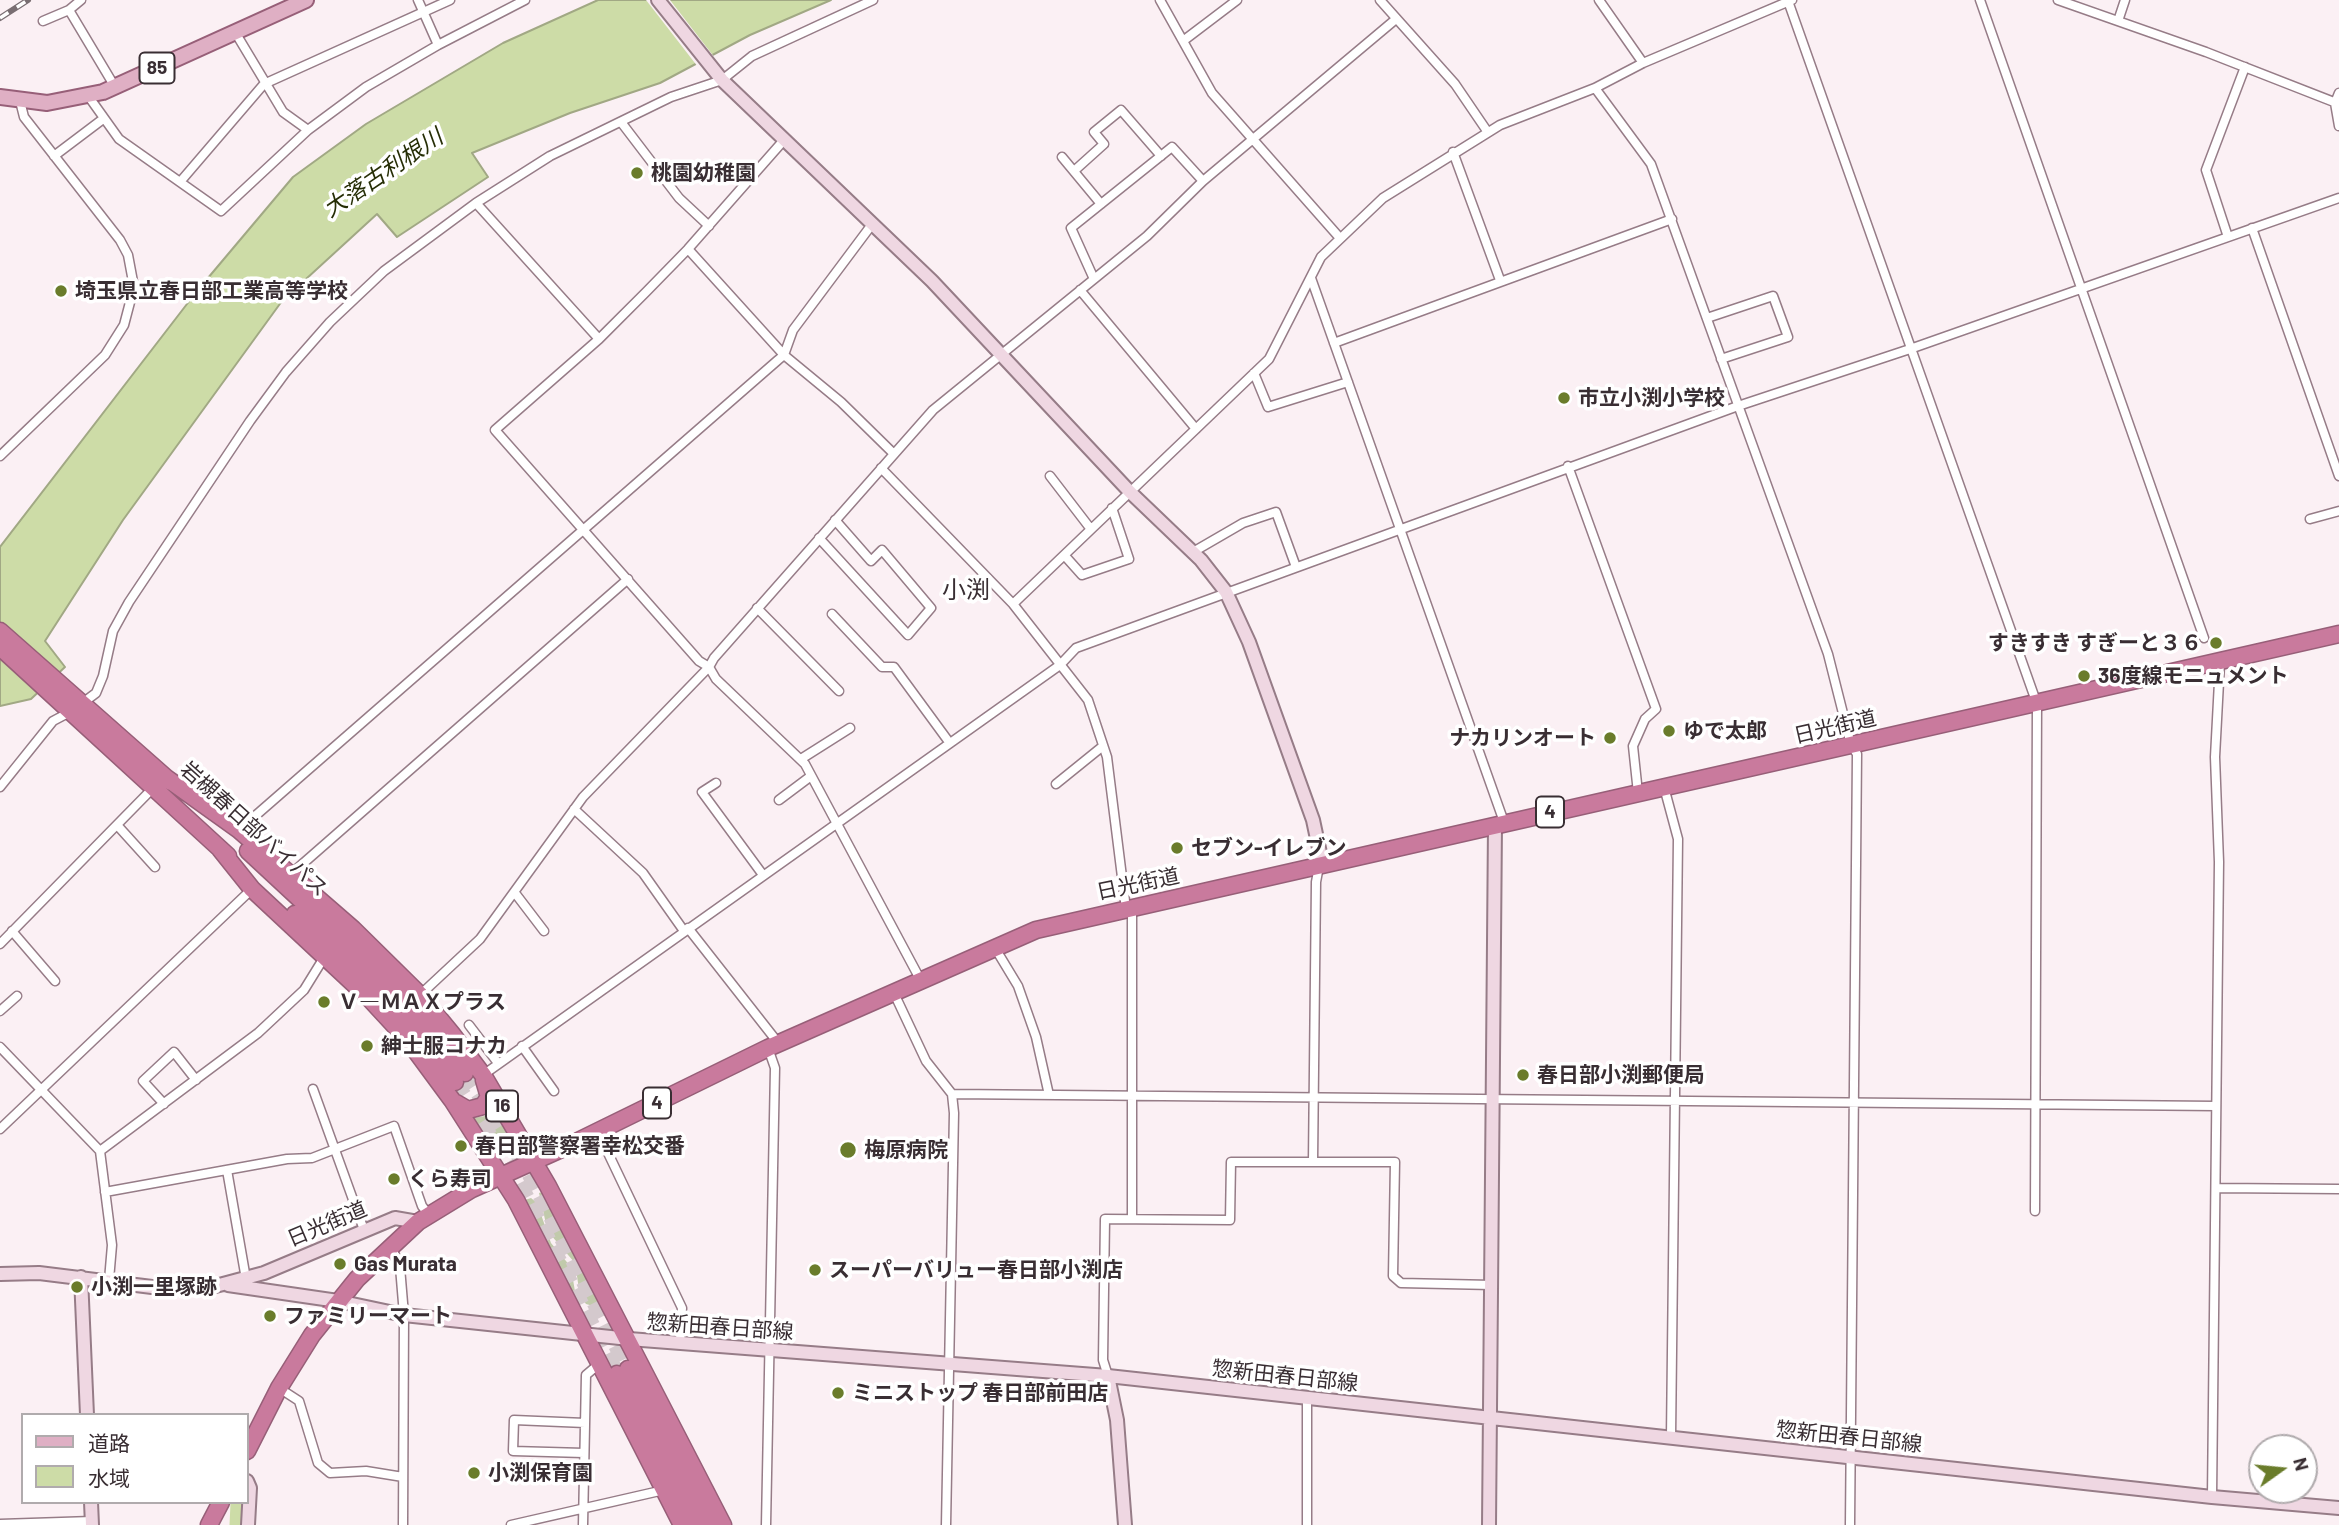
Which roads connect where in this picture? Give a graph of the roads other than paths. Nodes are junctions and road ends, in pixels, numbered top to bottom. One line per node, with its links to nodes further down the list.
1 (81, 0): 16 (street)
2 (306, 0): 21 (main road, 85)
3 (418, 0): 17 (street)
4 (450, 0): 17 (street)
5 (525, 0): 23 (street)
6 (658, 0): 26 (street)
7 (873, 0): 26 (street)
8 (1160, 0): 22 (street)
9 (1237, 0): 22 (street)
10 (1380, 0): 18 (street)
11 (1599, 0): 24 (street)
12 (1980, 0): 62 (street)
13 (2058, 0): 20 (street)
14 (2125, 0): 20 (street)
15 (1790, 1): 24 (street); 67 (street)
16 (69, 10): 19 (street); 28 (street)
17 (424, 12): 23 (street); 27 (street)
18 (1396, 19): 39 (street); 41 (street)
19 (43, 21)
20 (2118, 21): 25 (street)
21 (235, 32): 27 (street); 28 (main road, 85)
22 (1183, 41): 41 (street)
23 (438, 45): 38 (street)
24 (1643, 63): 29 (street)
25 (2245, 67): 34 (street); 57 (street)
26 (722, 79): 36 (street); 40 (street)
27 (264, 84): 38 (street); 48 (street)
28 (115, 87): 32 (main road, 85)
29 (1595, 88): 39 (street); 52 (street)
30 (2339, 93): 34 (street)
31 (0, 97): 33 (main road, 85)
32 (89, 97): 33 (main road, 85); 35 (street)
33 (20, 101): 43 (street)
34 (2337, 103): 37 (street)
35 (103, 119): 43 (street); 48 (street)
36 (621, 122): 50 (street); 54 (street)
37 (2339, 126)
38 (308, 130): 48 (street)
39 (1487, 131): 42 (street)
40 (784, 140): 53 (street); 54 (street)
41 (1252, 141): 47 (street); 56 (street)
42 (1453, 152): 56 (street); 61 (street)
43 (54, 156): 76 (street)
44 (1161, 156): 46 (street); 47 (street); 51 (street)
45 (1062, 157): 46 (street)
46 (1074, 171): 51 (street)
47 (1203, 181): 60 (street)
48 (180, 182)
49 (2339, 198): 55 (street)
50 (476, 203): 65 (street); 108 (street)
51 (1101, 204): 60 (street)
52 (1672, 219): 61 (street); 64 (street)
53 (873, 223): 68 (street); 69 (street)
54 (709, 226): 58 (street)
55 (2252, 228): 57 (street); 80 (street)
56 (1339, 237): 59 (street)
57 (2228, 237): 62 (street)
58 (688, 249): 65 (street); 68 (street)
59 (1311, 278): 66 (street); 71 (street)
60 (1094, 279): 63 (street)
61 (1500, 280): 66 (street)
62 (2081, 288): 67 (street); 100 (street)
63 (1080, 290): 69 (street); 74 (street)
64 (1707, 318): 70 (street); 70 (street)
65 (599, 339): 88 (street)
66 (1334, 343): 72 (street)
67 (1910, 349): 73 (street); 107 (street)
68 (783, 355): 75 (street); 88 (street)
69 (1001, 355): 75 (street); 81 (street)
70 (1721, 359): 73 (street)
71 (1254, 373): 72 (street); 74 (street)
72 (1348, 382): 87 (street)
73 (1738, 406): 77 (street); 111 (street)
74 (1196, 429): 81 (street)
75 (894, 454): 78 (street)
76 (0, 456)
77 (1568, 466): 87 (street); 120 (street)
78 (881, 468): 85 (street); 95 (street)
79 (1050, 476): 86 (street)
80 (2339, 476)
81 (1130, 492): 82 (street); 90 (street)
82 (1112, 508): 86 (street); 91 (street)
83 (2339, 511): 84 (street)
84 (2310, 519)
85 (835, 520): 89 (street); 89 (street)
86 (1090, 528): 91 (street)
87 (1401, 530): 92 (street); 124 (street)
88 (583, 532): 93 (street); 126 (street)
89 (819, 538): 96 (street)
90 (1193, 552): 92 (street); 94 (street)
91 (1065, 556): 95 (street)
92 (1296, 567): 94 (street)
93 (628, 579): 104 (street); 130 (street)
94 (1226, 592): 103 (street); 128 (street)
95 (1013, 604): 103 (street)
96 (757, 608): 104 (street); 106 (street)
97 (832, 614): 110 (street)
98 (0, 631): 105 (highway, 岩槻春日部バイパス / 16)
99 (2339, 634): 102 (highway, 日光街道 / 4)
100 (2204, 638)
101 (0, 646): 105 (highway, 岩槻春日部バイパス / 16)
102 (2220, 663): 107 (highway, 日光街道 / 4); 167 (street)
103 (1060, 665): 110 (street); 112 (street)
104 (709, 667): 113 (street); 122 (street)
105 (59, 690): 108 (highway, 岩槻春日部バイパス / 16)
106 (839, 691)
107 (2037, 704): 111 (highway, 日光街道 / 4); 164 (street)
108 (77, 707): 115 (highway, 岩槻春日部バイパス / 16); 118 (street)
109 (850, 728): 113 (street)
110 (949, 742): 123 (street)
111 (1851, 745): 119 (highway, 日光街道 / 4); 166 (street)
112 (1103, 746): 117 (street); 134 (street)
113 (801, 759): 114 (street)
114 (811, 776): 121 (street); 123 (street)
115 (160, 782): 125 (street); 126 (highway, 16); 127 (highway, 岩槻春日部バイパス / 16); 127 (highway, 岩槻春日部バイパス / 16)
116 (716, 783): 131 (street)
117 (1056, 784)
118 (0, 787)
119 (1664, 787): 120 (highway, 日光街道 / 4); 163 (street)
120 (1638, 793): 124 (highway, 日光街道 / 4)
121 (779, 800)
122 (574, 809): 133 (street); 135 (street)
123 (837, 822): 131 (street); 141 (street)
124 (1500, 823): 128 (highway, 日光街道 / 4); 161 (street)
125 (117, 825): 129 (street); 137 (street)
126 (239, 830): 130 (highway, 16)
127 (220, 849): 132 (highway, 16)
128 (1319, 866): 134 (highway, 日光街道 / 4); 160 (street)
129 (155, 867)
130 (291, 874): 144 (highway, 16)
131 (763, 875): 135 (street)
132 (252, 888): 140 (highway, 16); 155 (street)
133 (515, 893): 136 (street); 144 (street)
134 (1129, 908): 139 (highway, 日光街道 / 4); 159 (street)
135 (686, 930): 149 (street); 150 (street)
136 (544, 931)
137 (12, 932): 138 (street); 142 (street)
138 (0, 944)
139 (994, 947): 141 (highway, 日光街道 / 4); 158 (street)
140 (325, 956): 153 (street); 162 (highway, 16)
141 (920, 979): 143 (highway, 日光街道 / 4)
142 (55, 981)
143 (892, 991): 150 (highway, 日光街道 / 4); 157 (street)
144 (420, 995): 152 (highway, 16)
145 (17, 996): 146 (street)
146 (0, 1011)
147 (469, 1025): 151 (street)
148 (0, 1046): 155 (street)
149 (522, 1046): 151 (street); 156 (street)
150 (774, 1046): 169 (highway, 日光街道 / 4); 195 (street)
151 (498, 1063): 152 (street)
152 (483, 1075): 162 (highway, 16); 172 (highway, 16)
153 (196, 1080): 165 (street); 165 (street)
154 (313, 1089): 171 (street)
155 (40, 1090): 168 (street); 170 (street)
156 (554, 1091)
157 (951, 1094): 158 (street); 196 (street)
158 (1049, 1095): 159 (street)
159 (1133, 1096): 160 (street); 181 (street)
160 (1315, 1096): 161 (street); 173 (street)
161 (1493, 1098): 163 (street); 189 (street)
162 (452, 1100): 175 (highway, 16)
163 (1675, 1101): 166 (street); 204 (street)
164 (2035, 1103): 166 (street); 167 (street); 179 (street)
165 (164, 1104): 170 (street)
166 (1854, 1104): 207 (street)
167 (2216, 1106): 176 (street)
168 (0, 1129)
169 (598, 1132): 172 (highway, 日光街道 / 4); 194 (street)
170 (100, 1151): 178 (street)
171 (333, 1151): 174 (street); 180 (street); 182 (street)
172 (535, 1161): 175 (highway, 日光街道 / 4); 193 (highway, 16)
173 (1313, 1162): 181 (street); 189 (street)
174 (227, 1170): 178 (street); 186 (street)
175 (502, 1176): 180 (highway, 日光街道 / 4); 192 (highway, 16)
176 (2216, 1188): 177 (street); 211 (street)
177 (2339, 1189)
178 (105, 1192): 187 (street)
179 (2035, 1211)
180 (424, 1219): 182 (street, 日光街道); 183 (highway, 4)
181 (1132, 1219): 198 (street)
182 (364, 1230): 186 (street, 日光街道)
183 (391, 1246): 190 (highway, 4); 191 (street)
184 (0, 1274): 185 (street, 日光街道)
185 (81, 1277): 187 (street, 日光街道); 201 (street)
186 (246, 1279): 188 (street, 日光街道)
187 (109, 1280): 188 (street, 日光街道)
188 (228, 1285): 190 (street, 惣新田春日部線)
189 (1492, 1285): 202 (street)
190 (338, 1300): 191 (street, 惣新田春日部線); 199 (highway, 4)
191 (404, 1315): 192 (street, 惣新田春日部線); 208 (street)
192 (586, 1334): 193 (street, 惣新田春日部線); 197 (highway, 16)
193 (629, 1339): 194 (street, 惣新田春日部線); 227 (highway, 16)
194 (680, 1343): 195 (street, 惣新田春日部線)
195 (767, 1349): 196 (street, 惣新田春日部線); 228 (street)
196 (948, 1363): 198 (street, 惣新田春日部線); 229 (street)
197 (599, 1364): 203 (street); 210 (highway, 16)
198 (1108, 1376): 200 (street, 惣新田春日部線); 230 (street)
199 (279, 1388): 205 (highway, 4); 208 (street)
200 (1307, 1398): 202 (street, 惣新田春日部線); 231 (street)
201 (87, 1413)
202 (1491, 1420): 204 (street, 惣新田春日部線); 232 (street)
203 (585, 1423): 206 (street); 206 (street)
204 (1671, 1437): 207 (street, 惣新田春日部線)
205 (248, 1449)
206 (584, 1453): 214 (street)
207 (1851, 1457): 211 (street, 惣新田春日部線); 233 (street)
208 (404, 1477): 221 (street)
209 (248, 1483): 220 (street)
210 (664, 1490): 214 (street); 224 (highway, 16)
211 (2212, 1497): 215 (street, 惣新田春日部線)
212 (91, 1504): 216 (street)
213 (220, 1504): 219 (highway)
214 (583, 1507): 222 (street); 223 (street)
215 (2339, 1508)
216 (92, 1523): 218 (street)
217 (0, 1524): 218 (street)
218 (37, 1524)
219 (209, 1525)
220 (248, 1525)
221 (403, 1525)
222 (512, 1525)
223 (583, 1525)
224 (681, 1525)
225 (695, 1525): 226 (highway)
226 (710, 1525)
227 (723, 1525)
228 (766, 1525)
229 (946, 1525)
230 (1125, 1525)
231 (1307, 1525)
232 (1489, 1525)
233 (1850, 1525)

